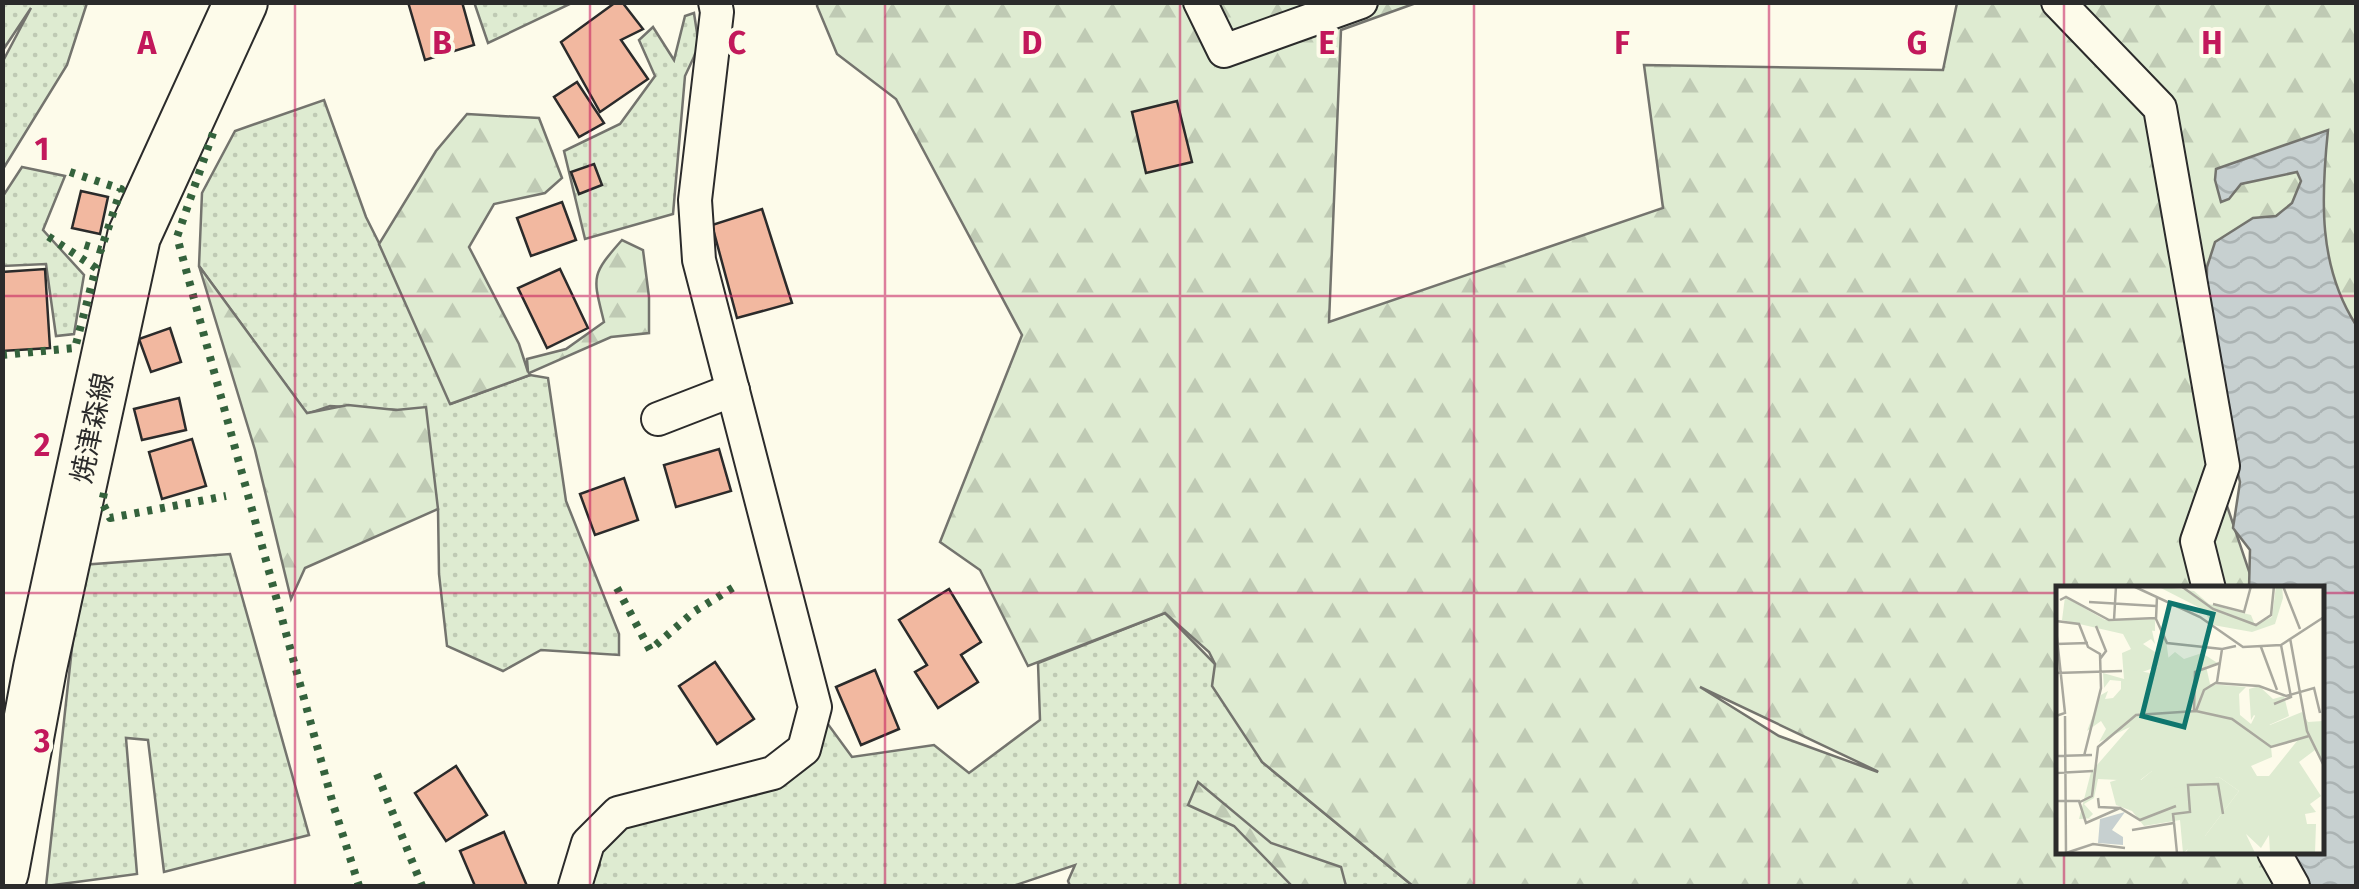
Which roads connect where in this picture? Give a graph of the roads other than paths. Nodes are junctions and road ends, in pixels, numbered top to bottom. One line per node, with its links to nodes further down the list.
1 (241, 2): 10 (main road, 焼津森線)
2 (716, 2): 6 (street)
3 (1200, 2): 4 (street)
4 (1361, 2)
5 (2058, 2): 8 (street)
6 (733, 390): 7 (street); 11 (street)
7 (658, 420)
8 (2208, 586)
9 (2275, 854): 12 (street)
10 (2, 872)
11 (576, 886)
12 (2293, 886)

